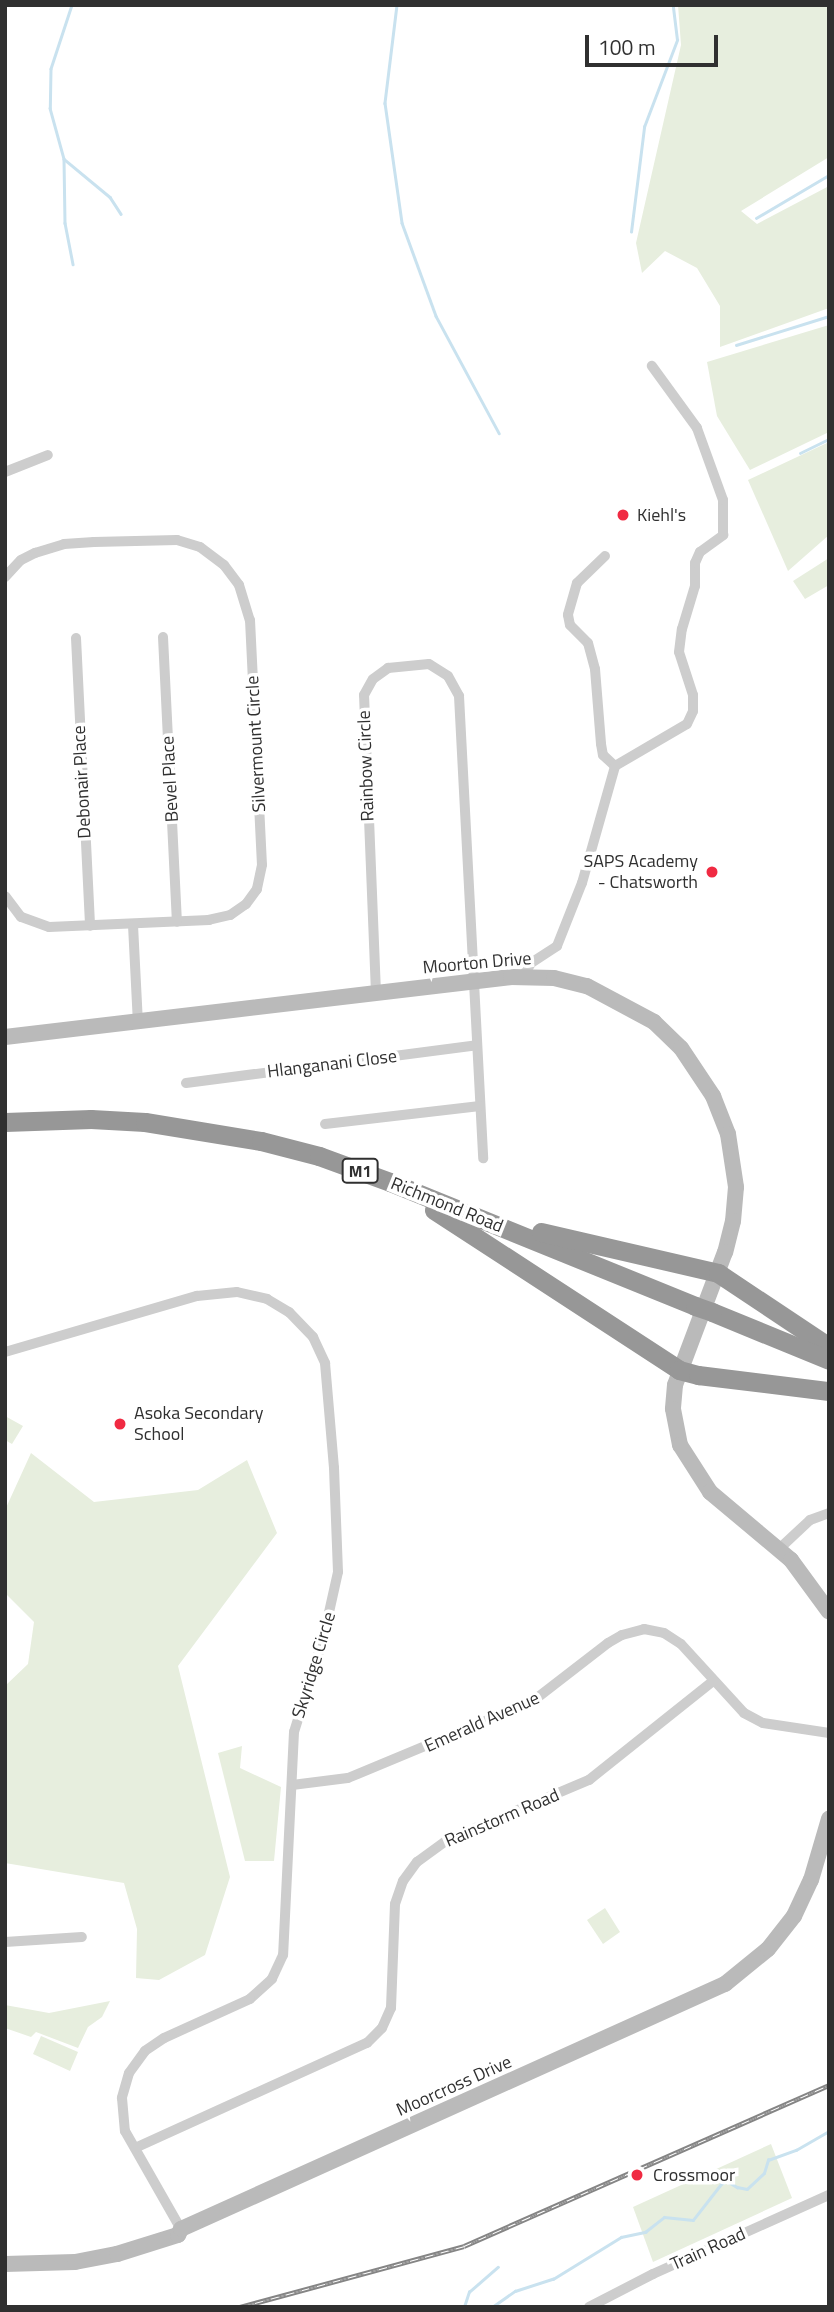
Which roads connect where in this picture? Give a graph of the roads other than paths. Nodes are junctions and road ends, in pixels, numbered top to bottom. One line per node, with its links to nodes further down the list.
1 (652, 366): 8 (street)
2 (48, 455): 3 (street)
3 (5, 472)
4 (605, 556): 8 (street)
5 (5, 577): 10 (street, Silvermount Circle)
6 (163, 637): 10 (street, Bevel Place)
7 (76, 638): 12 (street, Debonair Place)
8 (615, 766): 13 (street)
9 (5, 896): 12 (street, Silvermount Circle)
10 (177, 922): 11 (street, Silvermount Circle)
11 (133, 925): 12 (street, Silvermount Circle); 16 (street)
12 (90, 926)
13 (523, 976): 14 (street, Moorton Drive); 26 (street, Moorton Drive)
14 (473, 979): 15 (street, Moorton Drive); 15 (street, Rainbow Circle); 18 (street, Rainbow Circle)
15 (376, 993): 16 (street, Moorton Drive)
16 (138, 1023): 17 (street, Moorton Drive)
17 (5, 1037)
18 (477, 1045): 19 (street, Hlanganani Close); 20 (street, Rainbow Circle)
19 (186, 1083)
20 (480, 1106): 22 (street); 24 (street, Rainbow Circle)
21 (5, 1122): 23 (highway, Richmond Road / M1)
22 (325, 1124)
23 (319, 1156): 25 (highway, Richmond Road / M1); 31 (highway)
24 (483, 1158)
25 (432, 1199): 26 (highway); 27 (highway, Richmond Road / M1)
26 (718, 1272): 27 (street, Moorton Drive); 28 (highway)
27 (701, 1314): 30 (highway, Richmond Road / M1); 31 (street)
28 (829, 1347)
29 (5, 1352): 38 (street, Skyridge Circle)
30 (829, 1360)
31 (680, 1370): 32 (highway); 34 (street)
32 (829, 1391)
33 (829, 1513): 34 (street)
34 (779, 1549): 35 (street)
35 (829, 1612)
36 (713, 1681): 37 (street, Emerald Avenue); 38 (street, Emerald Avenue); 42 (street, Rainstorm Road)
37 (829, 1734)
38 (292, 1785): 42 (street, Skyridge Circle)
39 (829, 1819): 44 (street, Moorcross Drive)
40 (82, 1937): 41 (street)
41 (5, 1942)
42 (135, 2148): 44 (street, Skyridge Circle)
43 (829, 2195): 46 (street, Train Road)
44 (181, 2229): 45 (street, Moorcross Drive)
45 (5, 2264)
46 (589, 2307)

